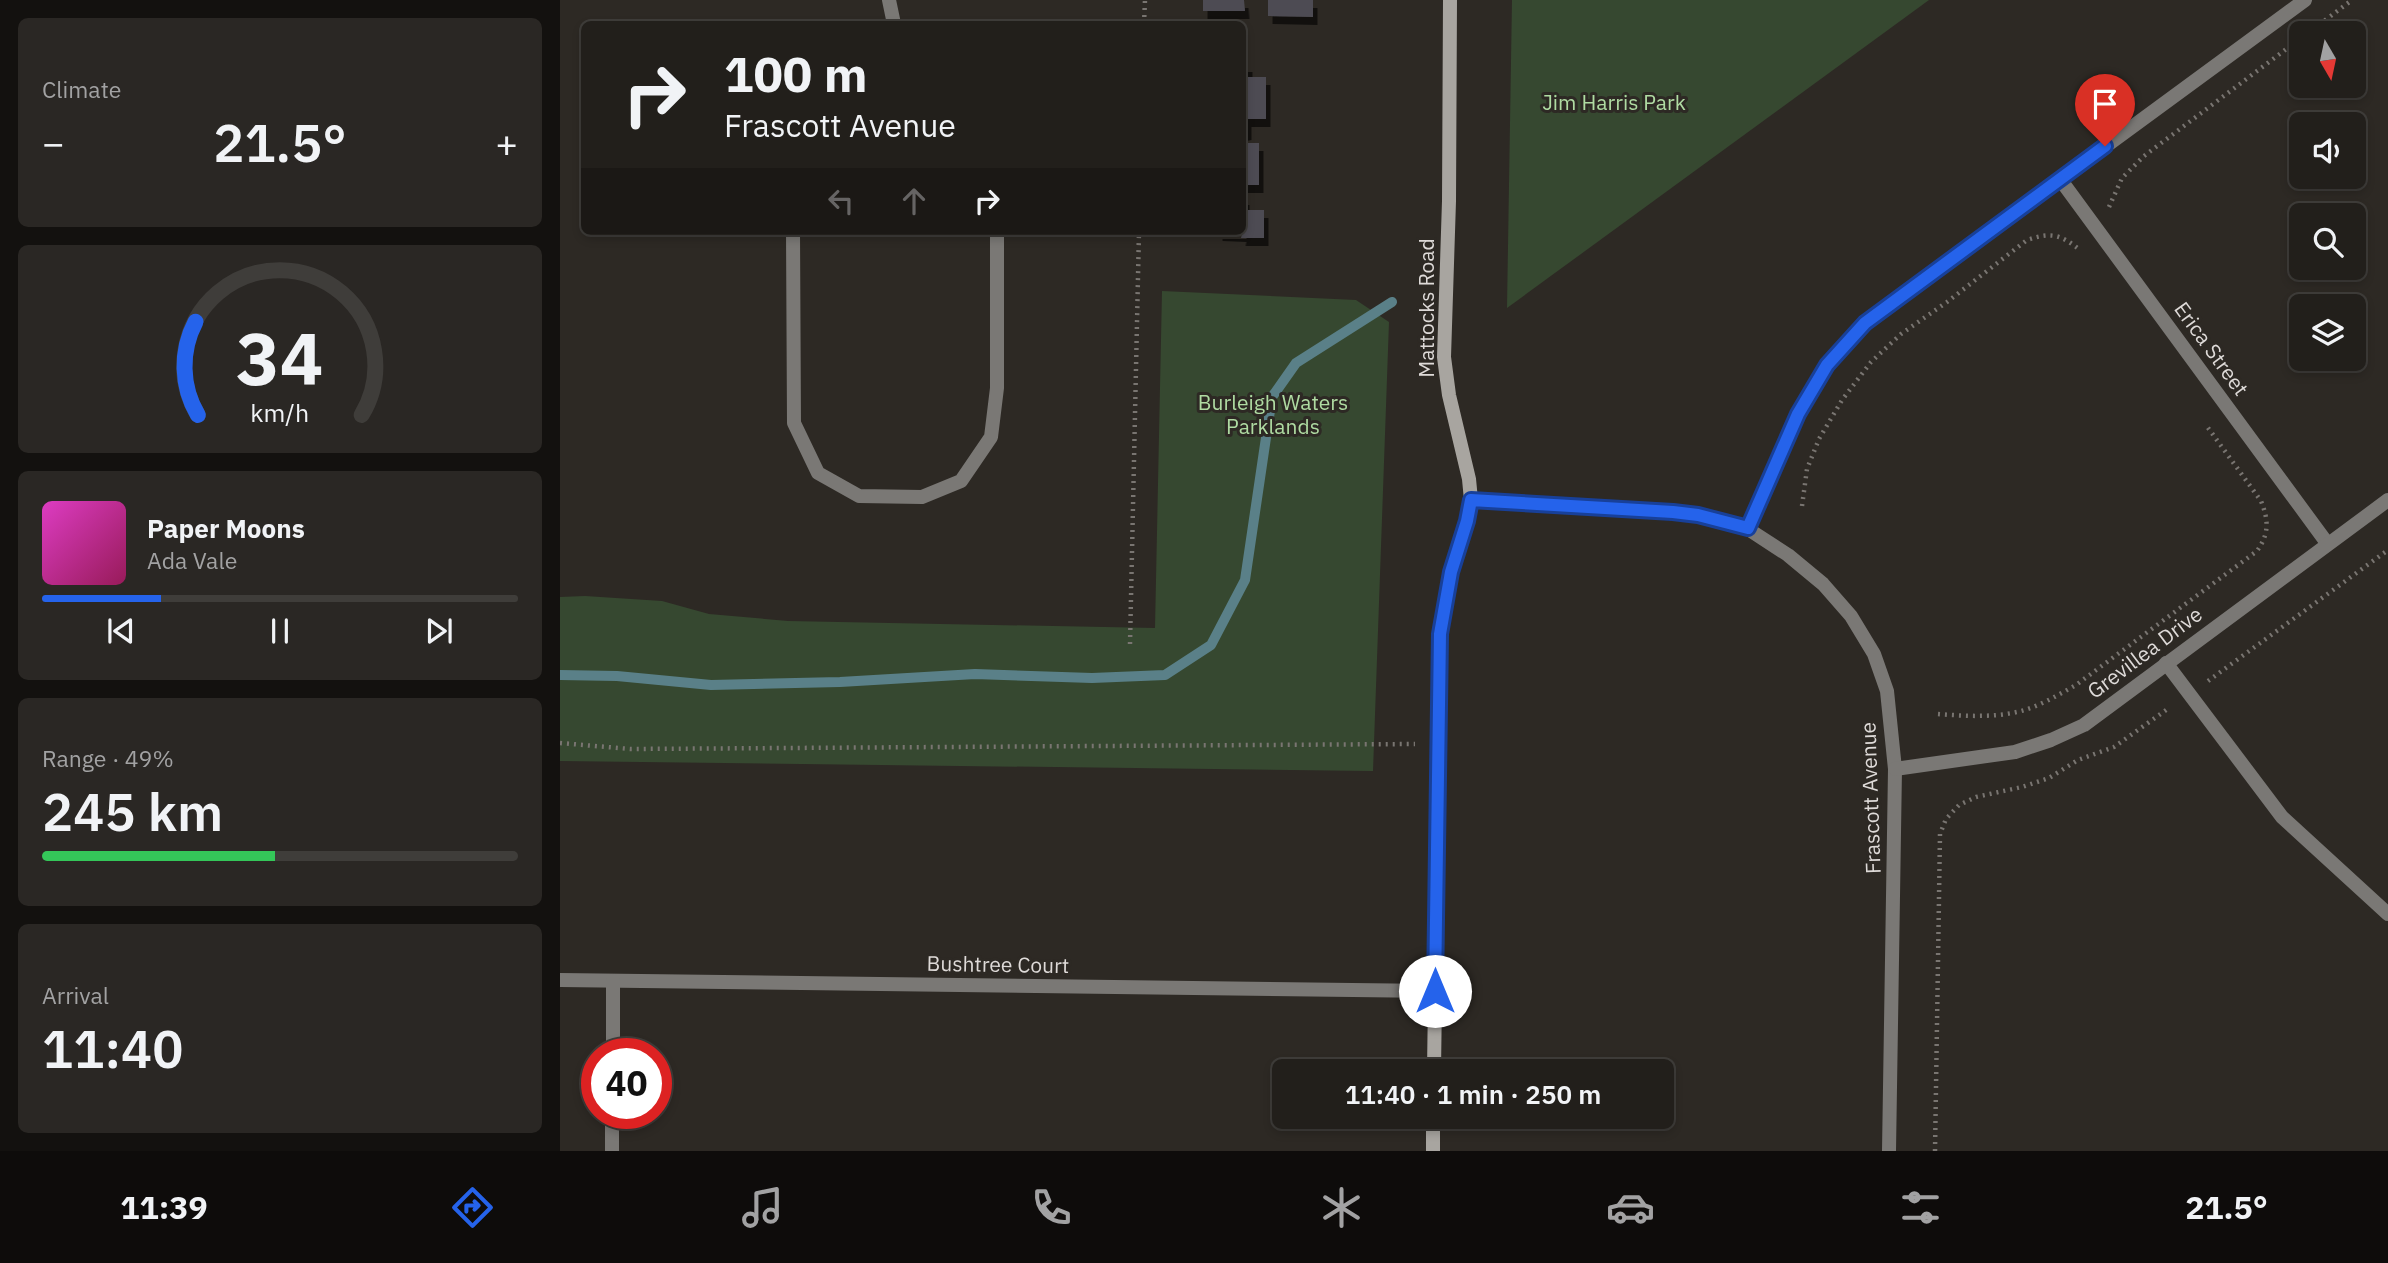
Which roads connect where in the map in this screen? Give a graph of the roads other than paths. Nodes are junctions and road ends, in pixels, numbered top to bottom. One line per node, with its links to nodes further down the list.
1 (889, 0): 4 (street)
2 (1450, 0): 9 (street, Mattocks Road)
3 (2305, 0): 5 (street)
4 (893, 21)
5 (2060, 179): 10 (street); 11 (street, Erica Street)
6 (793, 235): 7 (street)
7 (997, 235)
8 (2388, 499): 11 (street, Grevillea Drive)
9 (1471, 500): 10 (street, Frascott Avenue); 17 (street, Mattocks Road)
10 (1748, 528): 13 (street, Frascott Avenue)
11 (2327, 543): 12 (street, Grevillea Drive)
12 (2166, 663): 13 (street, Grevillea Drive); 14 (street)
13 (1895, 769): 24 (street, Frascott Avenue)
14 (2388, 914)
15 (560, 980): 16 (street, Bushtree Court)
16 (613, 981): 17 (street, Bushtree Court); 18 (street)
17 (1435, 991): 19 (street, Mattocks Road)
18 (613, 1038)
19 (1434, 1059)
20 (612, 1129): 22 (street)
21 (1433, 1129): 23 (street)
22 (612, 1151)
23 (1433, 1151)
24 (1889, 1151)

